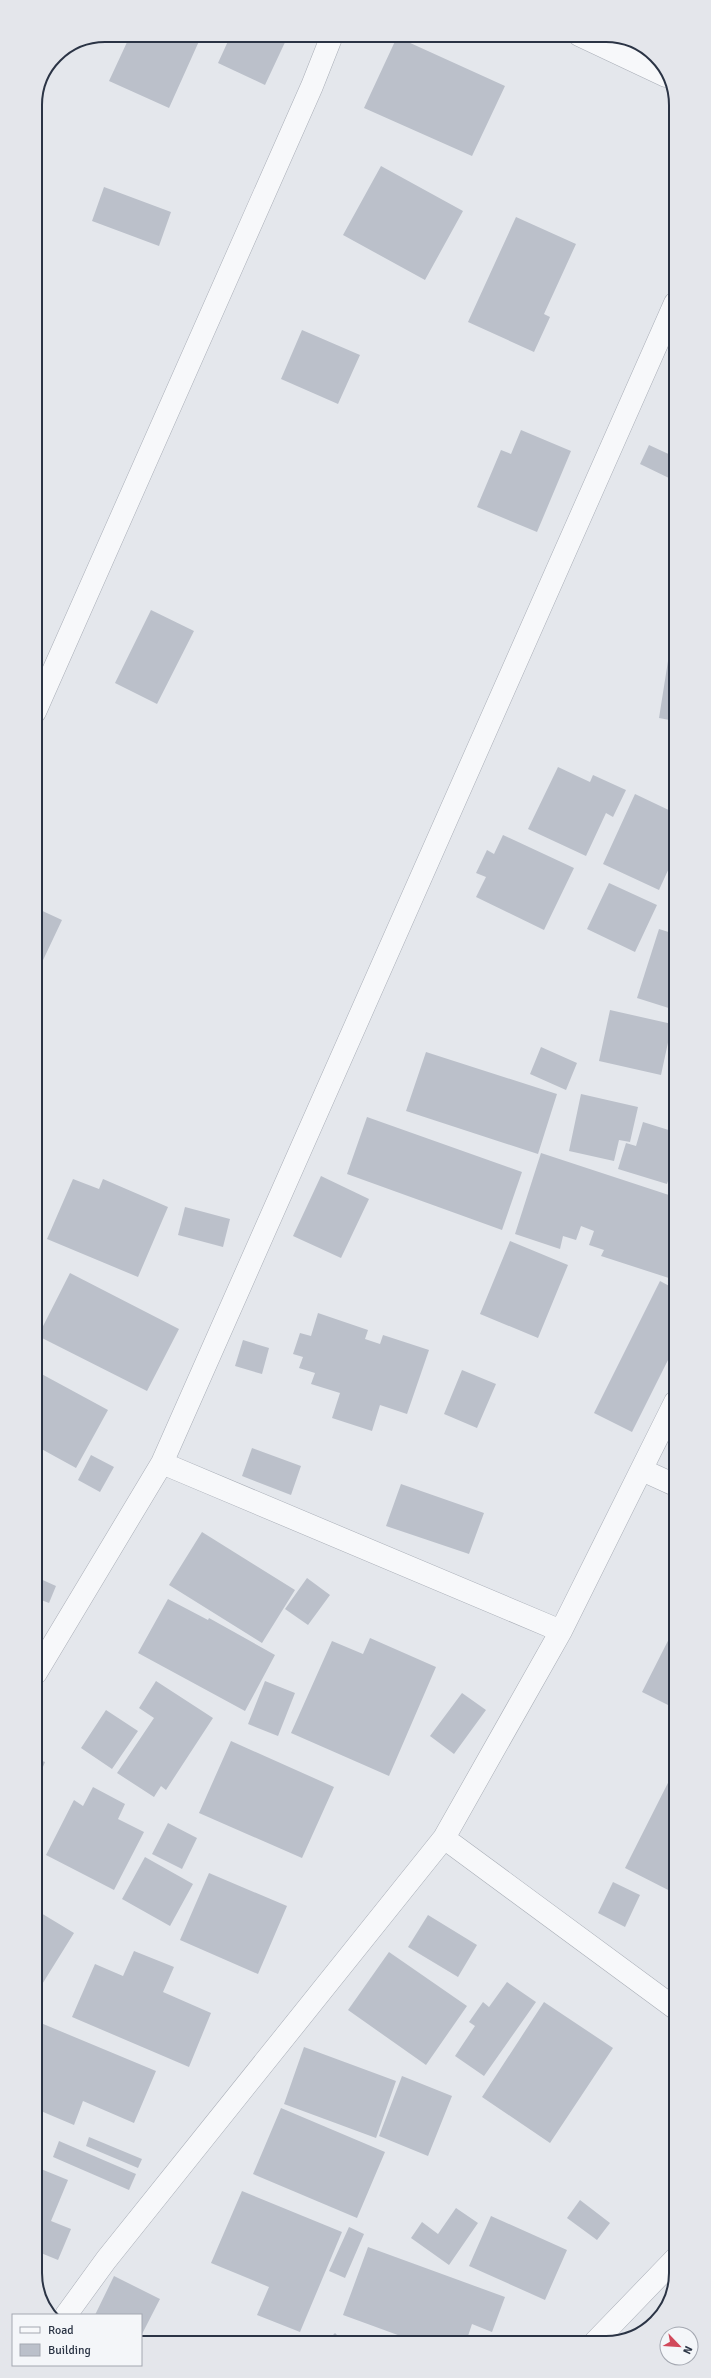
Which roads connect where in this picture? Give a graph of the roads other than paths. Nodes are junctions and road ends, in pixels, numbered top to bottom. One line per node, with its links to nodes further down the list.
1 (329, 42): 5 (street)
2 (592, 42): 3 (street)
3 (661, 74)
4 (669, 317): 7 (street)
5 (42, 696)
6 (669, 1414): 8 (street)
7 (162, 1463): 10 (street); 11 (street)
8 (642, 1470): 9 (street); 10 (street)
9 (669, 1482)
10 (561, 1631): 12 (street)
11 (42, 1663)
12 (444, 1838): 13 (street); 15 (street)
13 (669, 2004)
14 (669, 2265): 16 (street)
15 (67, 2314)
16 (601, 2336)

